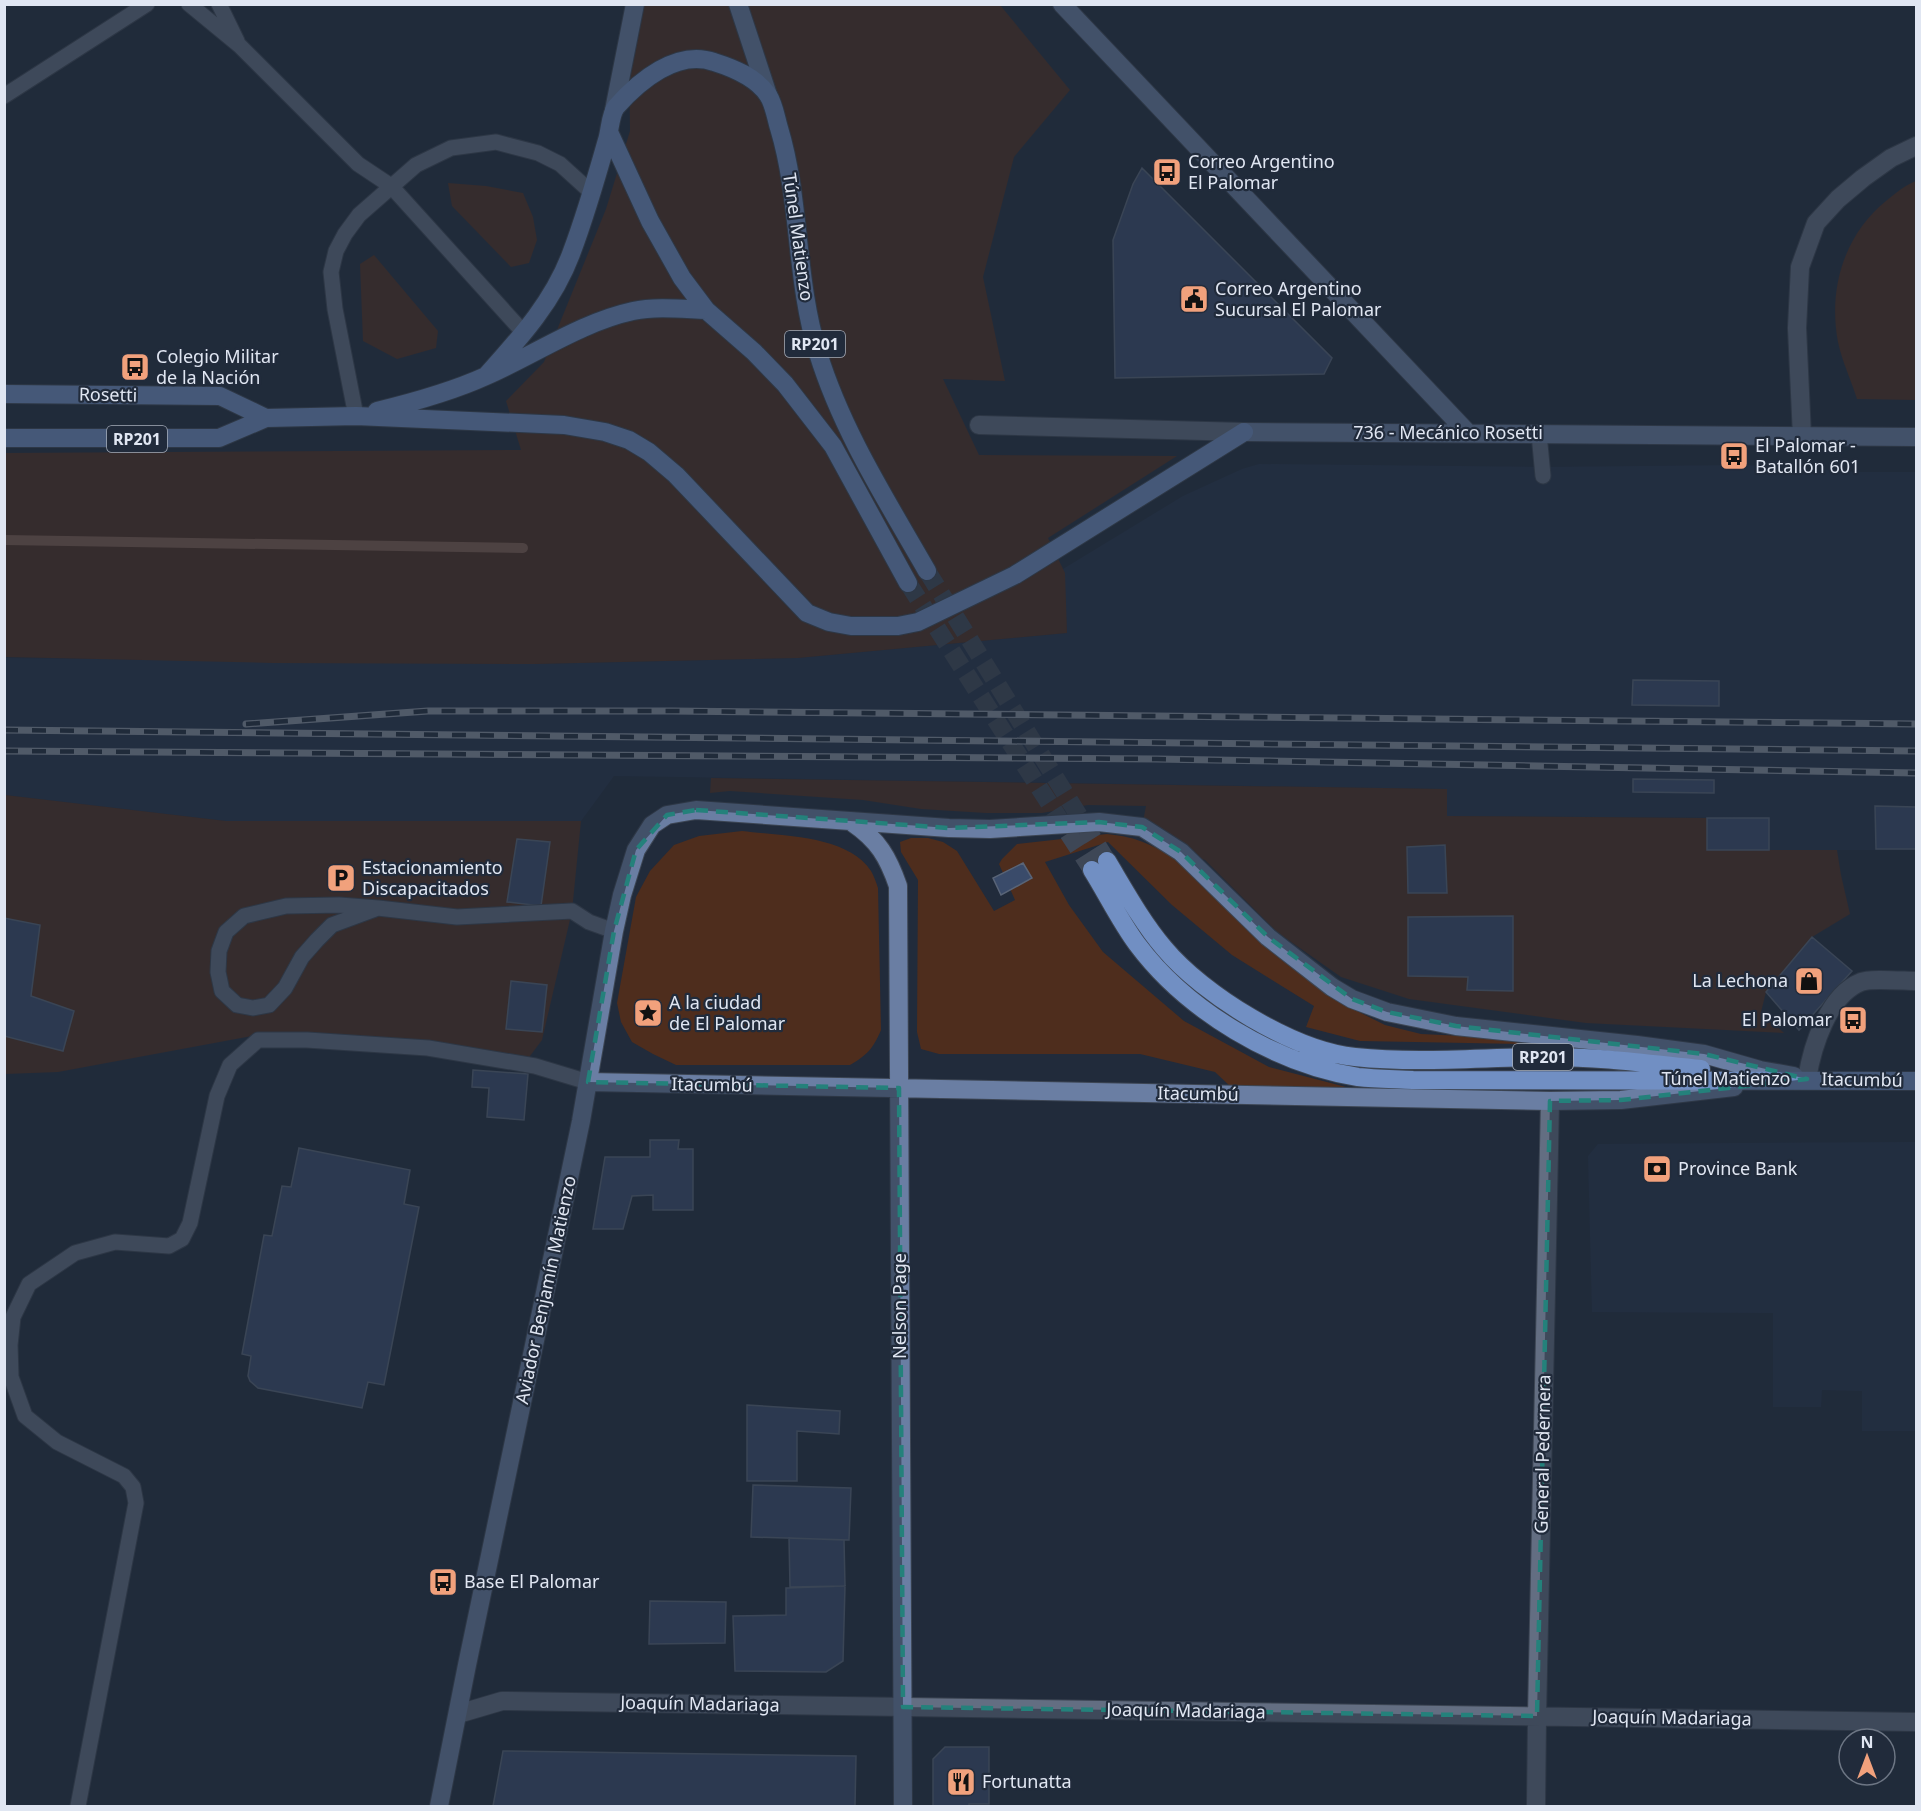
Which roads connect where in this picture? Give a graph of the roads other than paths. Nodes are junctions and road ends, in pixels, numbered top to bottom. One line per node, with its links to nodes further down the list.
1 (147, 4): 9 (lane)
2 (189, 4): 7 (lane)
3 (219, 4): 7 (lane)
4 (634, 4): 10 (street)
5 (738, 4): 8 (street)
6 (1062, 4): 23 (street)
7 (240, 46): 13 (lane)
8 (768, 95): 10 (main road); 29 (main road, Túnel Matienzo / RP201)
9 (4, 96)
10 (614, 110): 11 (main road, RP201)
11 (609, 132): 14 (main road, RP201); 15 (main road)
12 (1917, 146): 25 (street)
13 (391, 186): 14 (lane); 16 (lane); 19 (lane)
14 (592, 193): 16 (main road, RP201)
15 (706, 310): 17 (main road, RP201); 30 (main road, RP201)
16 (524, 333): 17 (main road, RP201)
17 (486, 376): 19 (main road, RP201)
18 (4, 394): 20 (main road, Rosetti / RP201)
19 (356, 416): 20 (main road, RP201); 22 (main road)
20 (266, 418): 27 (main road, RP201)
21 (980, 425): 22 (street, 736 - Mecánico Rosetti)
22 (1244, 432): 23 (street, 736 - Mecánico Rosetti)
23 (1467, 432): 24 (street, 736 - Mecánico Rosetti)
24 (1539, 434): 25 (street, 736 - Mecánico Rosetti); 28 (lane)
25 (1802, 436): 26 (street, 736 - Mecánico Rosetti)
26 (1917, 437)
27 (4, 438)
28 (1543, 476)
29 (927, 571)
30 (908, 583)
31 (696, 810): 32 (street, Itacumbú); 35 (street, Aviador Benjamín Matienzo)
32 (852, 822): 37 (street, Itacumbú); 40 (street, Nelson Page)
33 (1099, 866): 37 (main road, Túnel Matienzo / RP201)
34 (378, 908): 34 (lane); 35 (lane)
35 (614, 931): 39 (street, Aviador Benjamín Matienzo)
36 (1917, 981): 37 (street)
37 (1807, 1079): 38 (main road, Itacumbú / RP201); 41 (street, Itacumbú)
38 (1917, 1081)
39 (588, 1082): 40 (street, Itacumbú); 42 (lane); 44 (street, Aviador Benjamín Matienzo)
40 (899, 1088): 41 (street, Itacumbú); 43 (street, Nelson Page)
41 (1550, 1101): 45 (street, General Pedernera)
42 (7, 1344): 47 (lane)
43 (903, 1707): 44 (street, Joaquín Madariaga); 45 (street, Joaquín Madariaga); 49 (street, Nelson Page)
44 (458, 1714): 48 (street, Aviador Benjamín Matienzo)
45 (1537, 1716): 46 (street, Joaquín Madariaga); 50 (street, General Pedernera)
46 (1917, 1722)
47 (78, 1806)
48 (439, 1806)
49 (903, 1806)
50 (1536, 1806)

